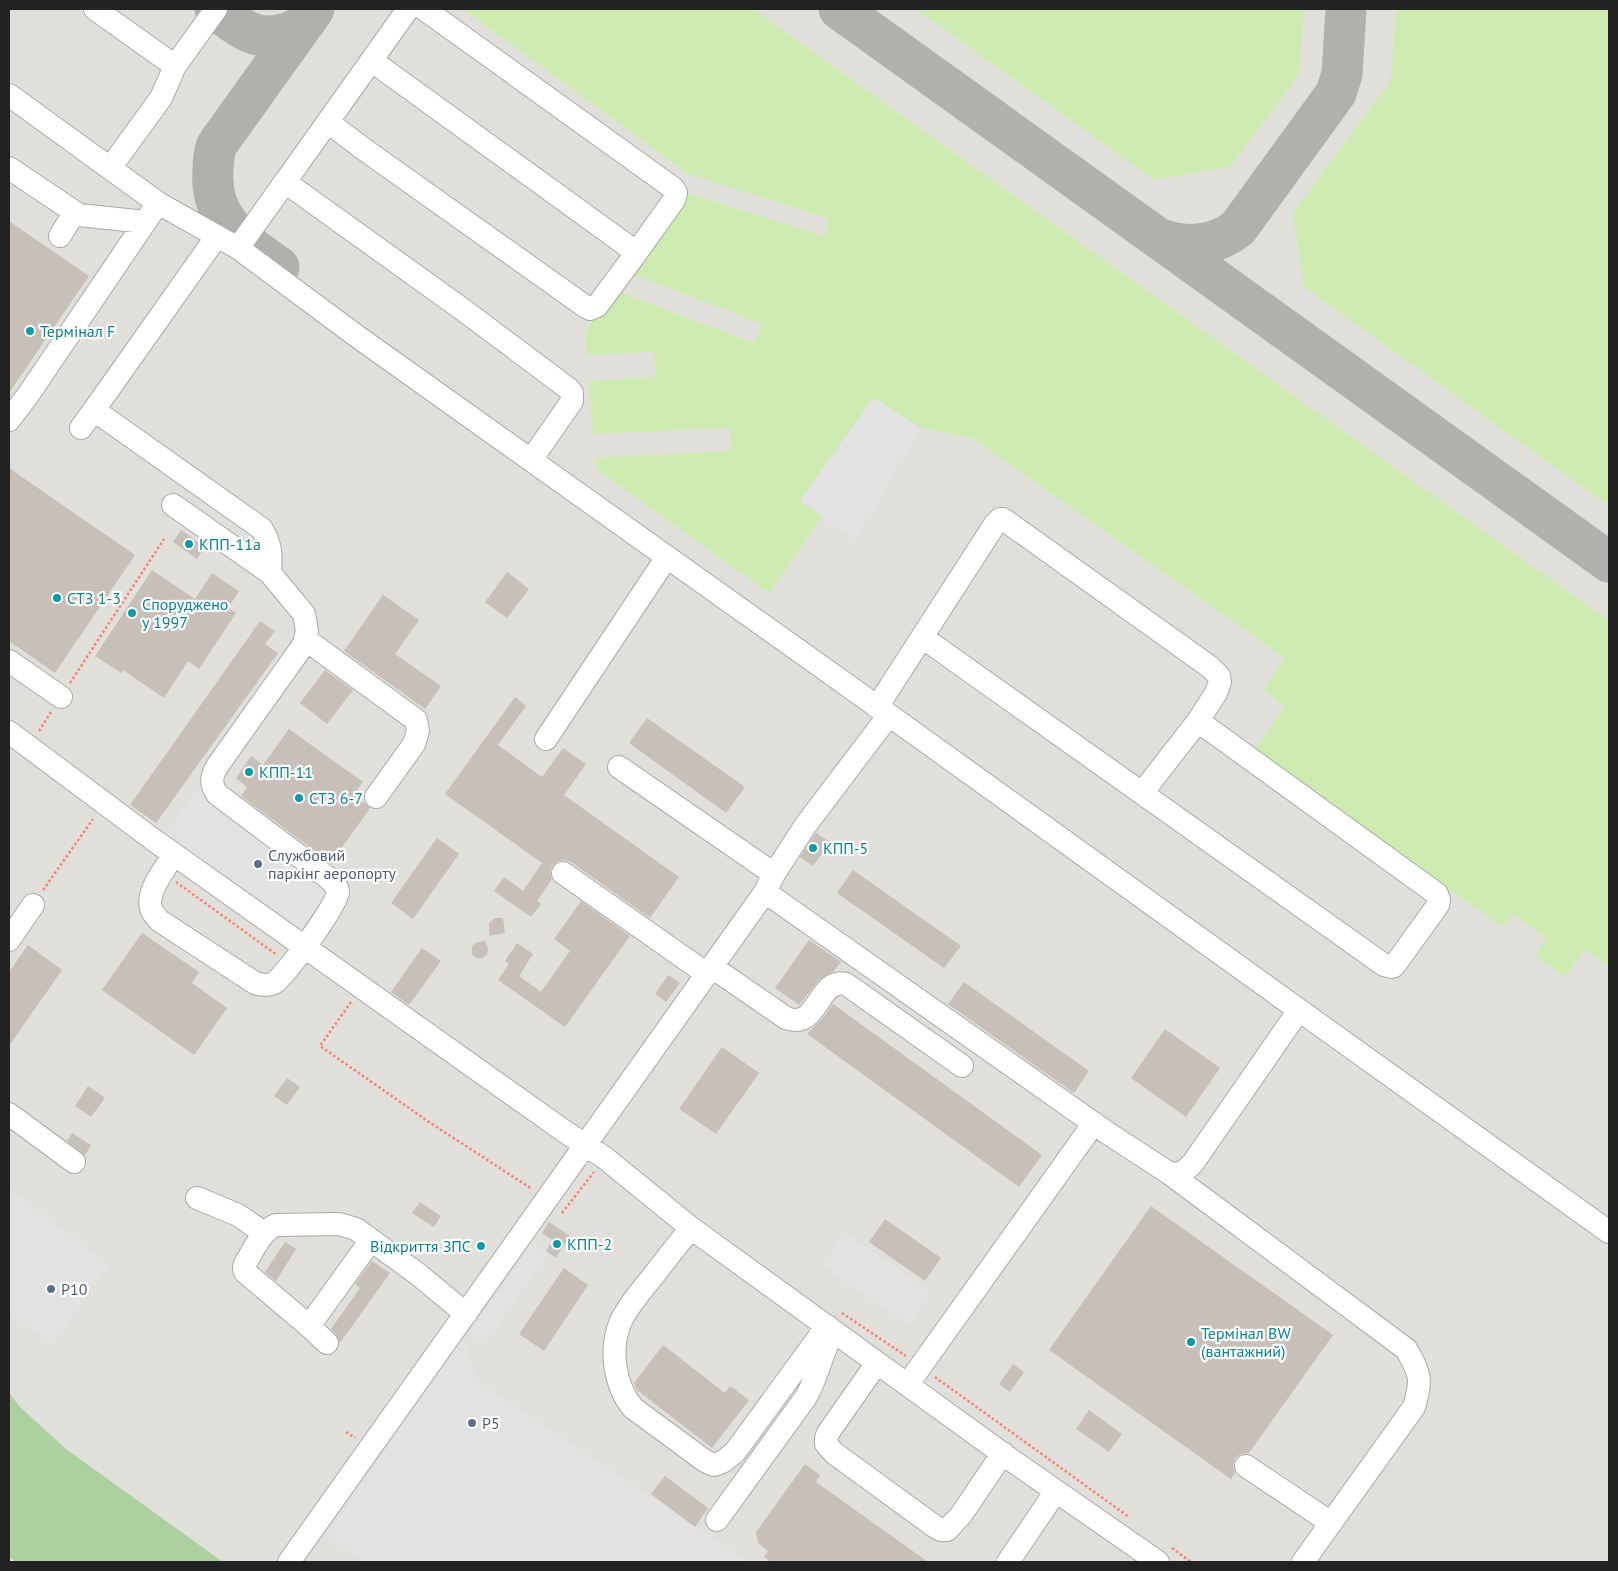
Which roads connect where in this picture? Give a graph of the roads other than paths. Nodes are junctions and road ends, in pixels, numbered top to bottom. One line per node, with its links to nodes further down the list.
1 (95, 9): 6 (lane)
2 (216, 9): 6 (lane)
3 (408, 9): 5 (lane)
4 (424, 9): 18 (lane)
5 (372, 61): 8 (lane); 18 (lane)
6 (175, 66): 9 (lane)
7 (9, 95): 9 (lane)
8 (328, 122): 11 (lane); 18 (lane)
9 (110, 168): 12 (lane)
10 (10, 172): 13 (lane)
11 (285, 182): 17 (lane); 22 (lane)
12 (158, 203): 14 (lane); 16 (lane)
13 (74, 213): 14 (lane); 15 (lane)
14 (145, 222): 20 (lane)
15 (60, 236)
16 (217, 236): 17 (lane); 19 (lane)
17 (238, 248): 22 (lane)
18 (634, 256)
19 (94, 410): 21 (lane); 25 (lane)
20 (9, 420)
21 (81, 428)
22 (531, 460): 24 (lane)
23 (173, 505): 25 (lane)
24 (667, 557): 30 (lane); 33 (lane)
25 (270, 574): 27 (lane)
26 (922, 637): 30 (lane); 31 (lane); 35 (lane)
27 (305, 639): 36 (lane); 42 (lane)
28 (9, 661): 29 (lane)
29 (61, 697)
30 (883, 711): 39 (lane); 44 (lane)
31 (1198, 721): 35 (lane); 35 (lane)
32 (9, 732): 37 (lane)
33 (546, 739)
34 (619, 767): 39 (lane)
35 (1142, 794)
36 (376, 797)
37 (174, 854): 42 (lane); 42 (lane)
38 (563, 873): 43 (lane)
39 (769, 883): 43 (lane); 47 (lane)
40 (33, 905): 41 (lane)
41 (9, 940)
42 (304, 946): 48 (lane)
43 (709, 971): 45 (lane); 48 (lane)
44 (1299, 1010): 50 (lane); 53 (lane)
45 (962, 1066)
46 (9, 1114): 49 (lane)
47 (1094, 1123): 50 (lane); 61 (lane)
48 (586, 1145): 52 (lane); 56 (lane)
49 (74, 1162)
50 (1169, 1174): 66 (lane)
51 (197, 1198): 54 (lane)
52 (691, 1228): 58 (lane); 58 (lane)
53 (1609, 1232)
54 (264, 1233): 55 (lane); 57 (lane)
55 (371, 1240): 56 (lane); 57 (lane)
56 (466, 1314): 67 (lane)
57 (309, 1326): 59 (lane)
58 (831, 1328): 60 (lane); 65 (lane)
59 (327, 1343)
60 (877, 1363): 61 (lane); 62 (lane)
61 (908, 1384): 62 (lane)
62 (1003, 1453): 64 (lane)
63 (1246, 1466): 66 (lane)
64 (1056, 1491): 68 (lane); 69 (lane)
65 (717, 1520)
66 (1331, 1523): 70 (lane)
67 (289, 1562)
68 (1008, 1562)
69 (1158, 1562)
70 (1303, 1562)

